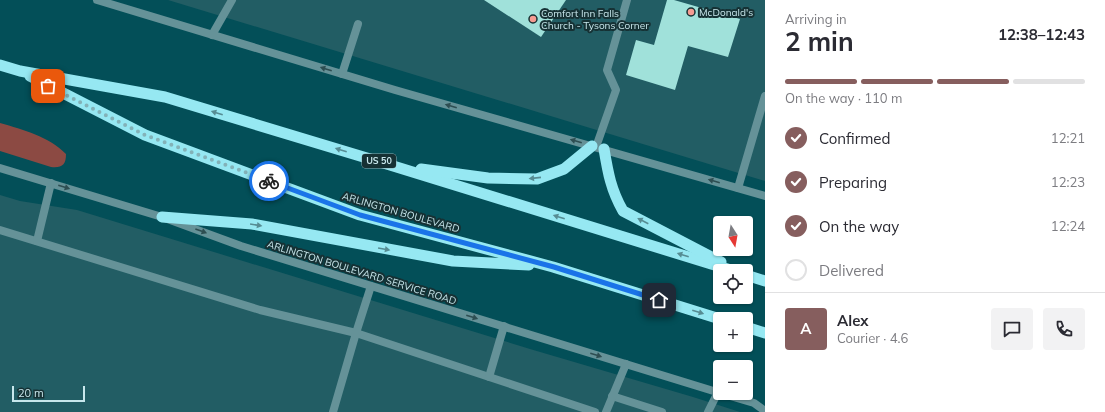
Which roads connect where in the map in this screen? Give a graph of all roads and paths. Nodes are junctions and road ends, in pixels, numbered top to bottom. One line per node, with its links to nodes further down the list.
1 (97, 0): 4 (street)
2 (232, 0): 6 (street)
3 (627, 0): 11 (street)
4 (116, 3): 6 (street)
5 (358, 24): 9 (street)
6 (212, 35): 9 (street, one-way to 6)
7 (0, 65): 8 (highway, ARLINGTON BOULEVARD / US 50)
8 (20, 71): 12 (highway, ARLINGTON BOULEVARD / US 50, one-way to 8); 22 (highway, ARLINGTON BOULEVARD / US 50)
9 (342, 74): 11 (street, one-way to 9)
10 (765, 96): 15 (street)
11 (597, 148): 12 (highway, one-way to 12); 15 (street, one-way to 11); 21 (highway, one-way to 11)
12 (390, 164): 20 (highway, ARLINGTON BOULEVARD / US 50, one-way to 12)
13 (0, 168): 14 (street, ARLINGTON BOULEVARD SERVICE ROAD)
14 (51, 183): 17 (street, ARLINGTON BOULEVARD SERVICE ROAD, one-way to 17); 19 (street)
15 (738, 188): 16 (street)
16 (765, 196)
17 (162, 217): 22 (highway, one-way to 22); 25 (street, ARLINGTON BOULEVARD SERVICE ROAD, one-way to 25)
18 (0, 230): 19 (street)
19 (37, 241): 29 (street)
20 (713, 264)
21 (726, 264)
22 (554, 267): 26 (highway, ARLINGTON BOULEVARD / US 50, one-way to 26)
23 (753, 277): 24 (highway)
24 (765, 281)
25 (371, 286): 27 (street, ARLINGTON BOULEVARD SERVICE ROAD, one-way to 27); 29 (street)
26 (713, 317)
27 (504, 326): 31 (street, ARLINGTON BOULEVARD SERVICE ROAD, one-way to 31); 32 (street)
28 (753, 329): 30 (highway)
29 (356, 333): 32 (street); 39 (street)
30 (765, 333)
31 (626, 364): 33 (street, ARLINGTON BOULEVARD SERVICE ROAD); 34 (street)
32 (489, 377): 40 (street)
33 (713, 391)
34 (612, 396): 37 (street); 41 (street)
35 (715, 400): 43 (street)
36 (744, 400): 38 (street, ARLINGTON BOULEVARD SERVICE ROAD)
37 (648, 410): 42 (street)
38 (765, 410)
39 (333, 412)
40 (595, 412)
41 (606, 412)
42 (662, 412)
43 (708, 412)

